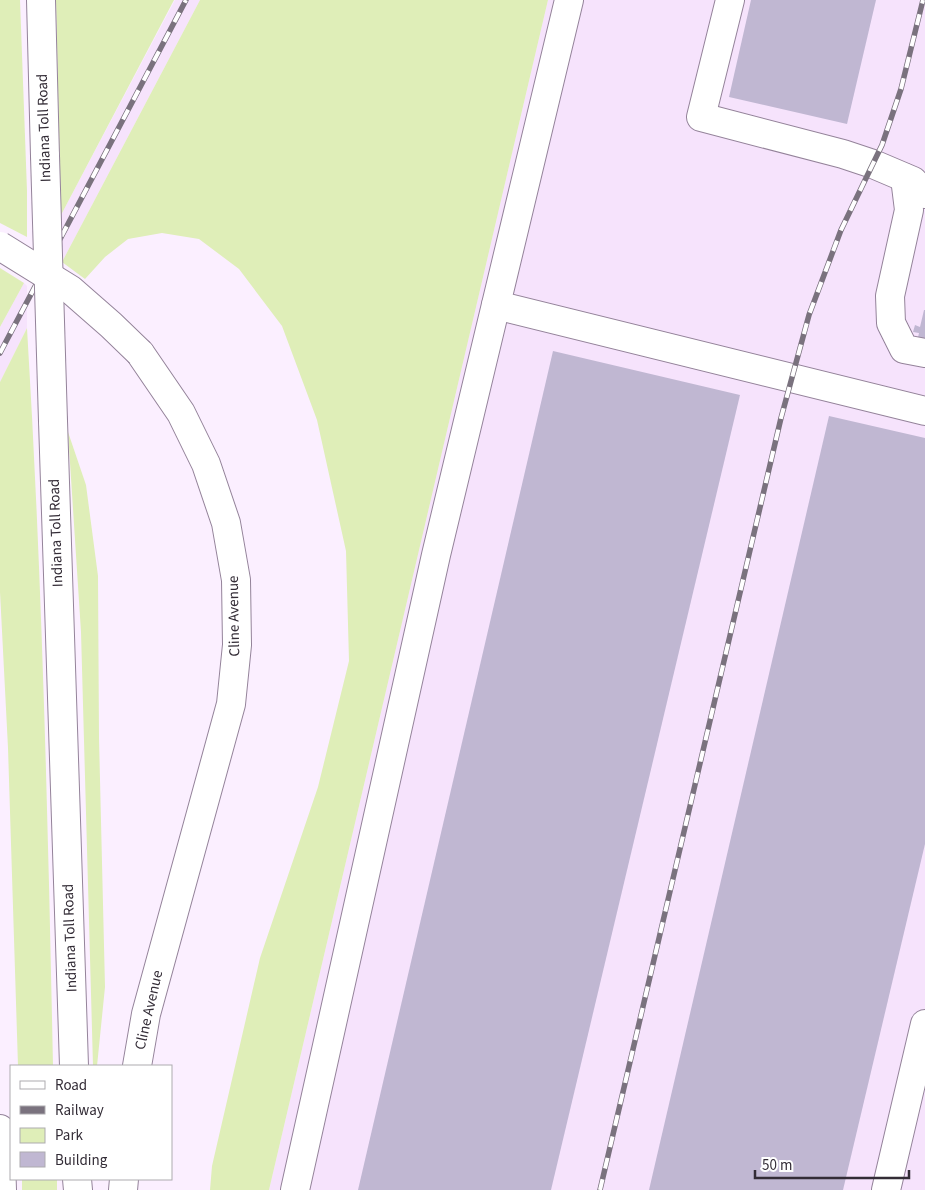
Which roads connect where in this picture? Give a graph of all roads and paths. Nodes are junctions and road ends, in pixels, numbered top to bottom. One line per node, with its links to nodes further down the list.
1 (41, 0): 10 (main road, Indiana Toll Road, bridge)
2 (570, 0): 6 (main road)
3 (730, 0): 4 (main road)
4 (915, 186): 7 (main road)
5 (0, 246): 11 (main road, Cline Avenue, bridge)
6 (496, 305): 8 (main road); 14 (main road)
7 (925, 353)
8 (925, 411)
9 (925, 1024): 15 (main road)
10 (74, 1065)
11 (136, 1065)
12 (0, 1129): 13 (main road)
13 (2, 1190)
14 (295, 1190)
15 (886, 1190)

